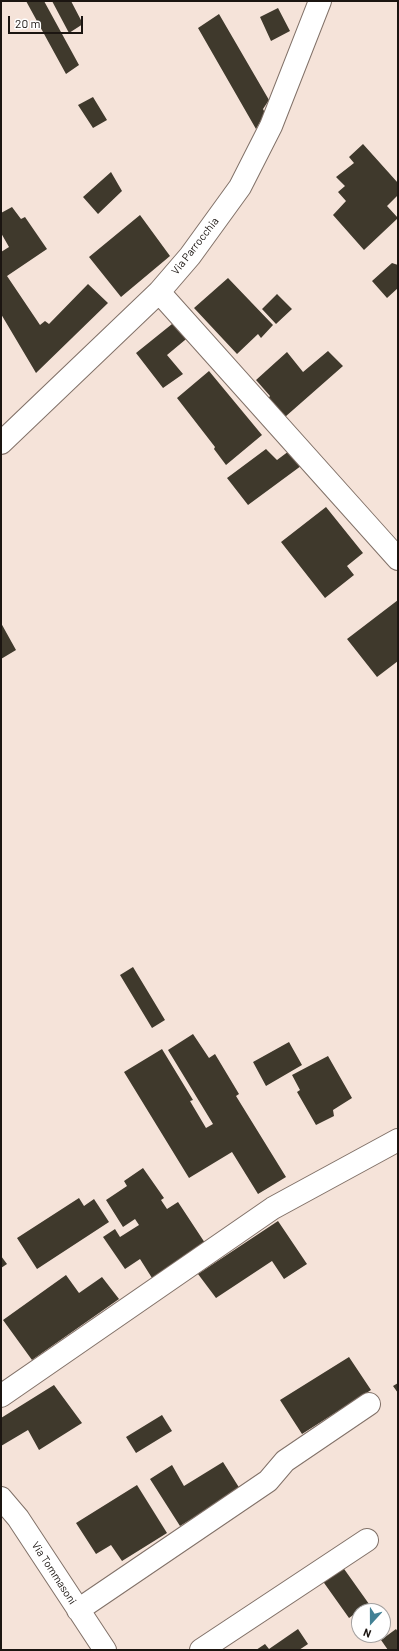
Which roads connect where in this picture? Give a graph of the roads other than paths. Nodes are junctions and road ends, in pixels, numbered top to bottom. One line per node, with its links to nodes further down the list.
1 (320, 1): 2 (street, Via Parrocchia)
2 (159, 292): 3 (street, Via Parrocchia); 4 (street)
3 (1, 443)
4 (398, 559)
5 (398, 1140): 6 (street)
6 (1, 1396)
7 (368, 1404): 10 (street)
8 (1, 1498): 10 (street, Via Tommasoni)
9 (367, 1540): 12 (street)
10 (78, 1610): 11 (street, Via Tommasoni)
11 (105, 1650)
12 (201, 1650)

